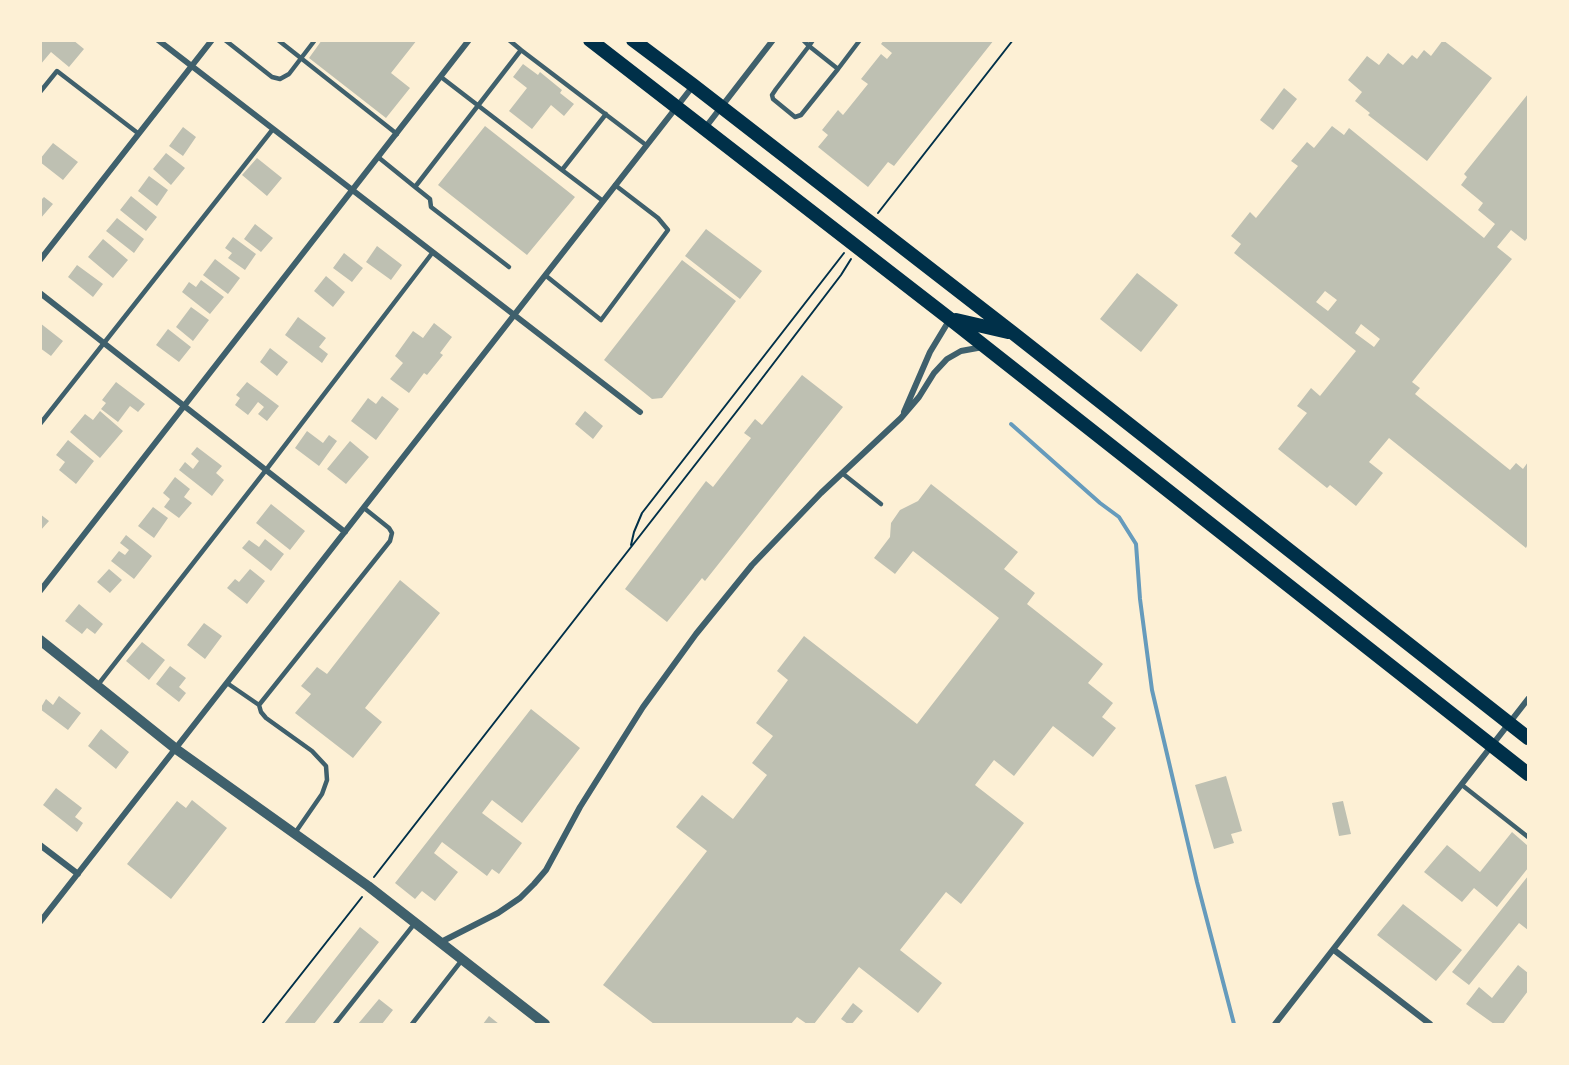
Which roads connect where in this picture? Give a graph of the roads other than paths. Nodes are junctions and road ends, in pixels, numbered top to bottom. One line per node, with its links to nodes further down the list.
1 (158, 40): 17 (street)
2 (212, 40): 17 (street)
3 (225, 40): 16 (lane)
4 (278, 40): 16 (lane)
5 (315, 40): 16 (lane)
6 (470, 40): 19 (street)
7 (509, 40): 15 (lane)
8 (590, 40): 23 (highway)
9 (633, 40): 20 (highway)
10 (773, 40): 24 (street)
11 (803, 40): 14 (lane)
12 (813, 40): 14 (lane)
13 (860, 40): 18 (lane)
14 (809, 46): 18 (lane); 18 (lane)
15 (521, 50): 22 (lane); 25 (lane)
16 (300, 58): 29 (lane)
17 (192, 66): 27 (street); 28 (street)
18 (838, 69)
19 (441, 77): 22 (lane); 29 (street)
20 (693, 85): 23 (street); 24 (highway)
21 (40, 92): 28 (lane)
22 (478, 105): 32 (lane); 34 (lane)
23 (677, 106): 26 (highway); 30 (street)
24 (721, 107): 26 (street); 44 (highway)
25 (606, 114): 30 (lane); 32 (lane)
26 (705, 128): 43 (highway)
27 (273, 129): 35 (street); 45 (lane)
28 (139, 134): 38 (street)
29 (397, 134): 31 (street)
30 (646, 145): 33 (street)
31 (378, 157): 34 (lane); 35 (street)
32 (562, 170): 36 (lane)
33 (615, 185): 36 (street); 40 (lane)
34 (415, 187): 39 (lane)
35 (353, 190): 37 (street); 47 (street)
36 (603, 201): 40 (street)
37 (433, 252): 42 (street); 51 (lane)
38 (40, 260)
39 (509, 267)
40 (545, 275): 42 (street)
41 (40, 293): 45 (street)
42 (514, 315): 48 (street); 54 (street)
43 (950, 319): 44 (highway); 46 (highway); 49 (street)
44 (1013, 333): 62 (highway)
45 (104, 342): 47 (street); 50 (lane)
46 (986, 347): 49 (street); 64 (highway)
47 (185, 406): 51 (street); 56 (street)
48 (640, 412)
49 (901, 418): 52 (street)
50 (40, 424)
51 (266, 470): 55 (street); 59 (lane)
52 (842, 473): 53 (lane); 74 (street)
53 (881, 504)
54 (364, 508): 55 (street); 61 (lane)
55 (345, 532): 58 (street)
56 (40, 591)
57 (40, 640): 59 (street)
58 (227, 683): 61 (lane); 65 (street)
59 (97, 686): 65 (street)
60 (1528, 699): 62 (street)
61 (260, 705): 68 (lane)
62 (1510, 723): 63 (highway); 64 (street)
63 (1528, 738)
64 (1493, 745): 66 (highway); 67 (street)
65 (176, 748): 68 (street); 71 (street)
66 (1528, 774)
67 (1462, 785): 69 (lane); 75 (street)
68 (295, 833): 73 (street)
69 (1528, 837)
70 (40, 845): 71 (street)
71 (78, 874): 72 (street)
72 (40, 922)
73 (415, 923): 74 (street); 78 (lane)
74 (440, 943): 76 (street)
75 (1334, 950): 80 (street); 81 (street)
76 (462, 960): 77 (street); 79 (lane)
77 (537, 1022)
78 (335, 1024)
79 (412, 1024)
80 (1275, 1024)
81 (1430, 1024)

